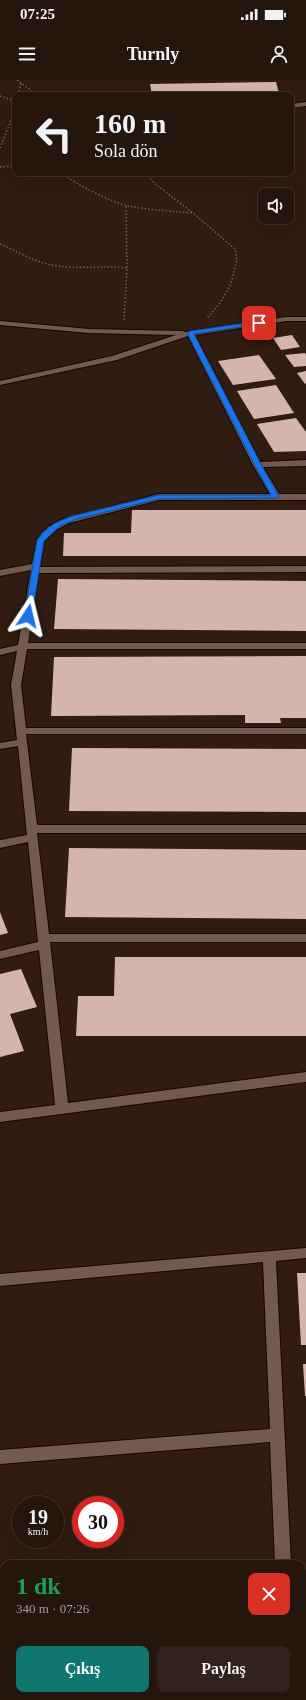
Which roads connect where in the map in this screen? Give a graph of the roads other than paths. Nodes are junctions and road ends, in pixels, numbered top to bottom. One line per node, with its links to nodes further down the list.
1 (306, 104): 2 (street)
2 (294, 106)
3 (306, 319): 5 (street)
4 (0, 323): 5 (street)
5 (190, 333): 6 (street); 8 (street)
6 (0, 384)
7 (306, 462): 8 (street)
8 (258, 464): 9 (street)
9 (276, 497): 10 (street); 11 (street)
10 (306, 497)
11 (36, 568): 12 (street); 13 (street); 15 (street)
12 (306, 570)
13 (0, 573)
14 (306, 646): 15 (street)
15 (22, 647): 16 (street); 18 (street)
16 (0, 652)
17 (306, 730): 18 (street)
18 (22, 736): 19 (street); 21 (street)
19 (0, 746)
20 (306, 828): 21 (street)
21 (32, 833): 22 (street); 24 (street)
22 (0, 844)
23 (306, 938): 24 (street)
24 (44, 942): 25 (street); 27 (street)
25 (0, 955)
26 (306, 1077): 27 (street)
27 (62, 1108): 28 (street)
28 (0, 1117)
29 (306, 1253): 30 (street)
30 (269, 1256): 31 (street); 32 (street)
31 (0, 1280)
32 (277, 1434): 33 (street); 34 (street)
33 (0, 1457)
34 (282, 1560)

